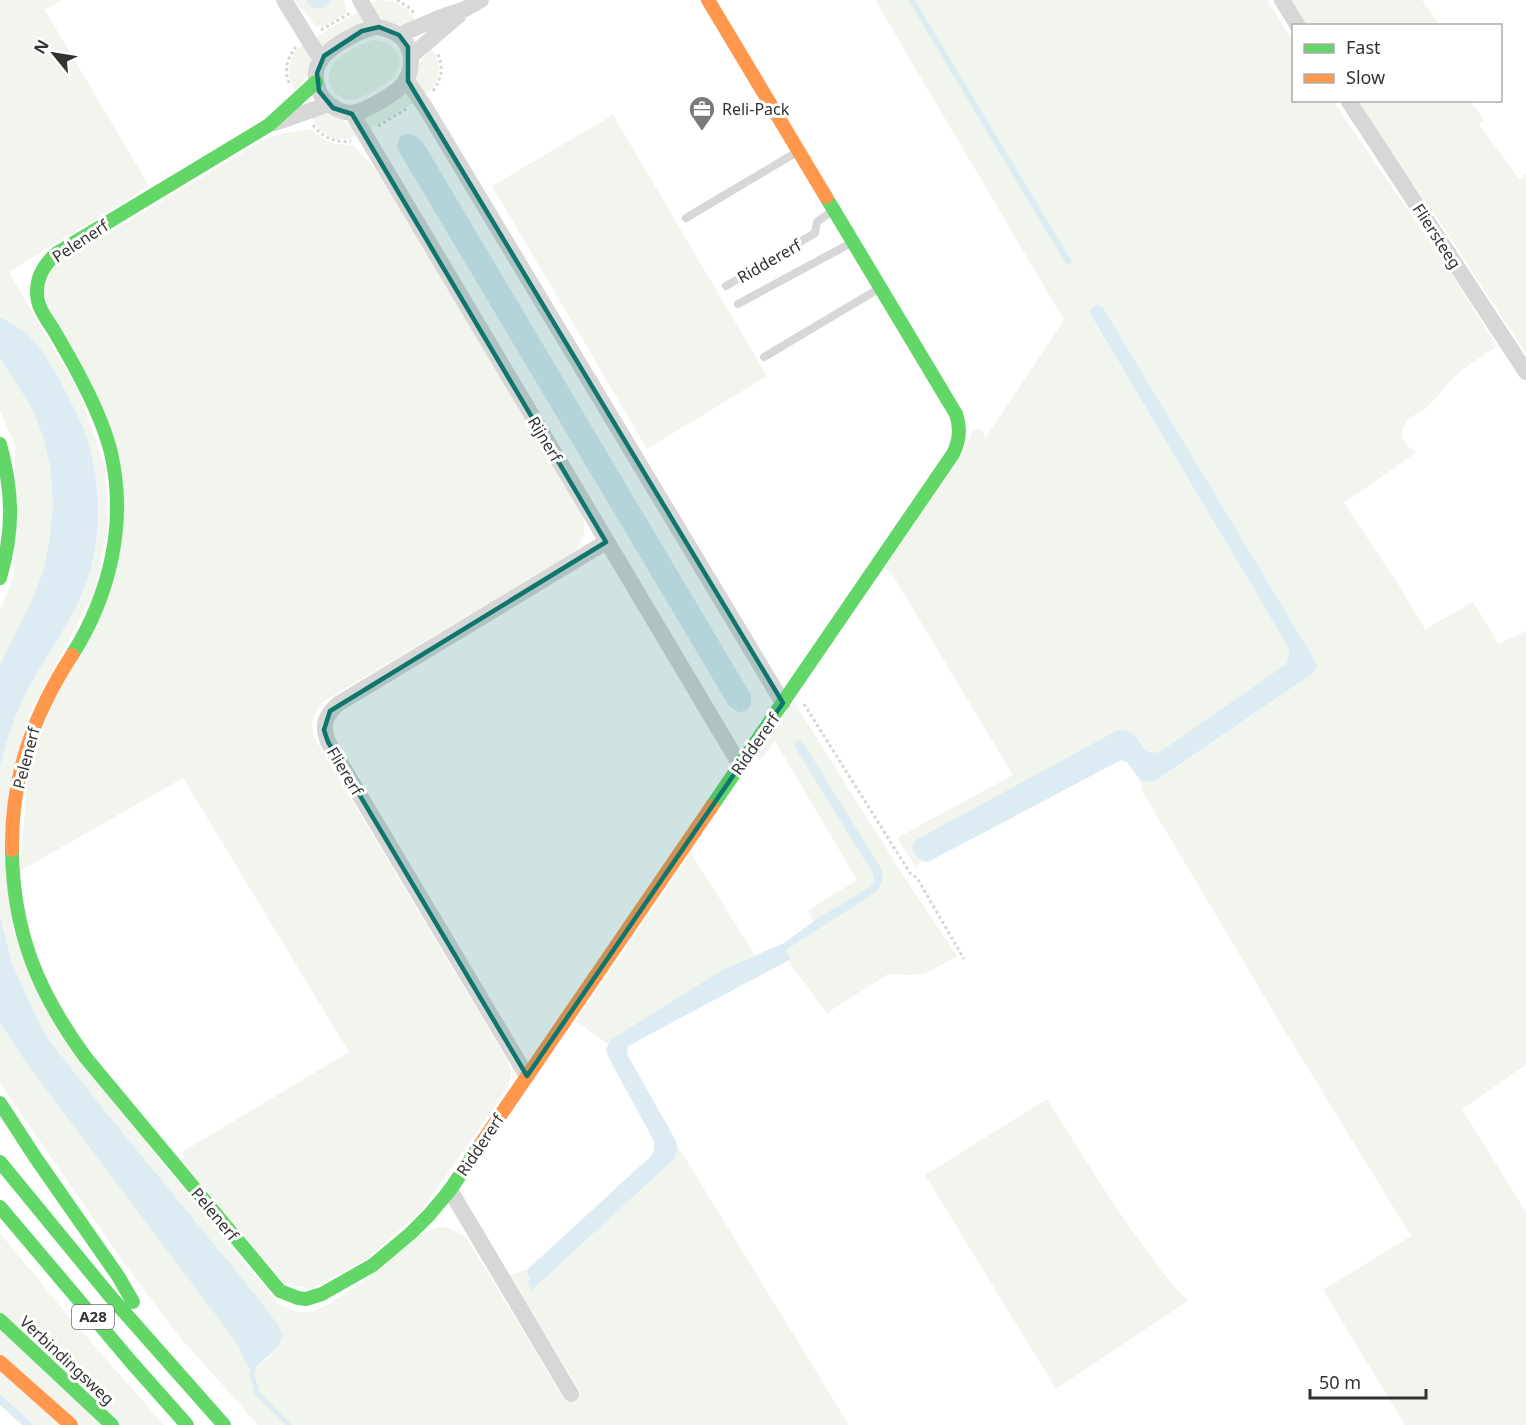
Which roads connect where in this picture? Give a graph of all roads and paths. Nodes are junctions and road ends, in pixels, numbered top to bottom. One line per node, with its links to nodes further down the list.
1 (284, 0): 11 (street)
2 (397, 0): 9 (path)
3 (481, 0): 9 (street)
4 (708, 0): 23 (main road, Riddererf)
5 (1282, 0): 7 (street)
6 (362, 2): 8 (street); 11 (path)
7 (1298, 24)
8 (376, 27): 10 (street); 13 (street)
9 (426, 33): 10 (street); 12 (street); 16 (path)
10 (399, 35): 12 (street)
11 (308, 39): 13 (street); 19 (path)
12 (411, 56): 14 (street)
13 (321, 60): 15 (street)
14 (406, 79): 16 (street); 20 (street)
15 (316, 82): 18 (street); 19 (main road, Pelenerf)
16 (421, 101): 22 (path); 35 (street)
17 (1349, 102): 31 (street, Fliersteeg)
18 (328, 104): 19 (street, Pelenerf); 20 (street)
19 (302, 105): 21 (street, Pelenerf); 22 (path)
20 (352, 113): 22 (street, Rijnerf)
21 (268, 125): 41 (main road, Pelenerf)
22 (364, 134): 33 (street, Rijnerf)
23 (799, 151): 24 (main road, Riddererf); 25 (lane)
24 (833, 210): 26 (main road, Riddererf); 27 (lane, Riddererf)
25 (686, 218)
26 (853, 242): 28 (main road, Riddererf); 29 (lane, Riddererf)
27 (726, 286)
28 (880, 288): 30 (lane); 35 (main road, Riddererf)
29 (738, 304)
30 (764, 357)
31 (1526, 372)
32 (0, 444): 34 (main road)
33 (606, 542): 36 (street, Rijnerf); 38 (street, Fliererf)
34 (0, 578)
35 (788, 696): 36 (main road, Riddererf); 37 (path)
36 (740, 765): 38 (main road, Riddererf)
37 (964, 959)
38 (527, 1076): 41 (main road, Riddererf)
39 (0, 1103): 44 (main road, A28)
40 (0, 1162): 44 (main road, A28)
41 (450, 1190): 46 (street)
42 (0, 1207): 49 (main road, A28)
43 (0, 1320): 48 (main road, Verbindingsweg)
44 (164, 1359): 50 (main road, A28)
45 (0, 1362): 47 (main road)
46 (571, 1394)
47 (71, 1425)
48 (112, 1425)
49 (187, 1425)
50 (224, 1425)

